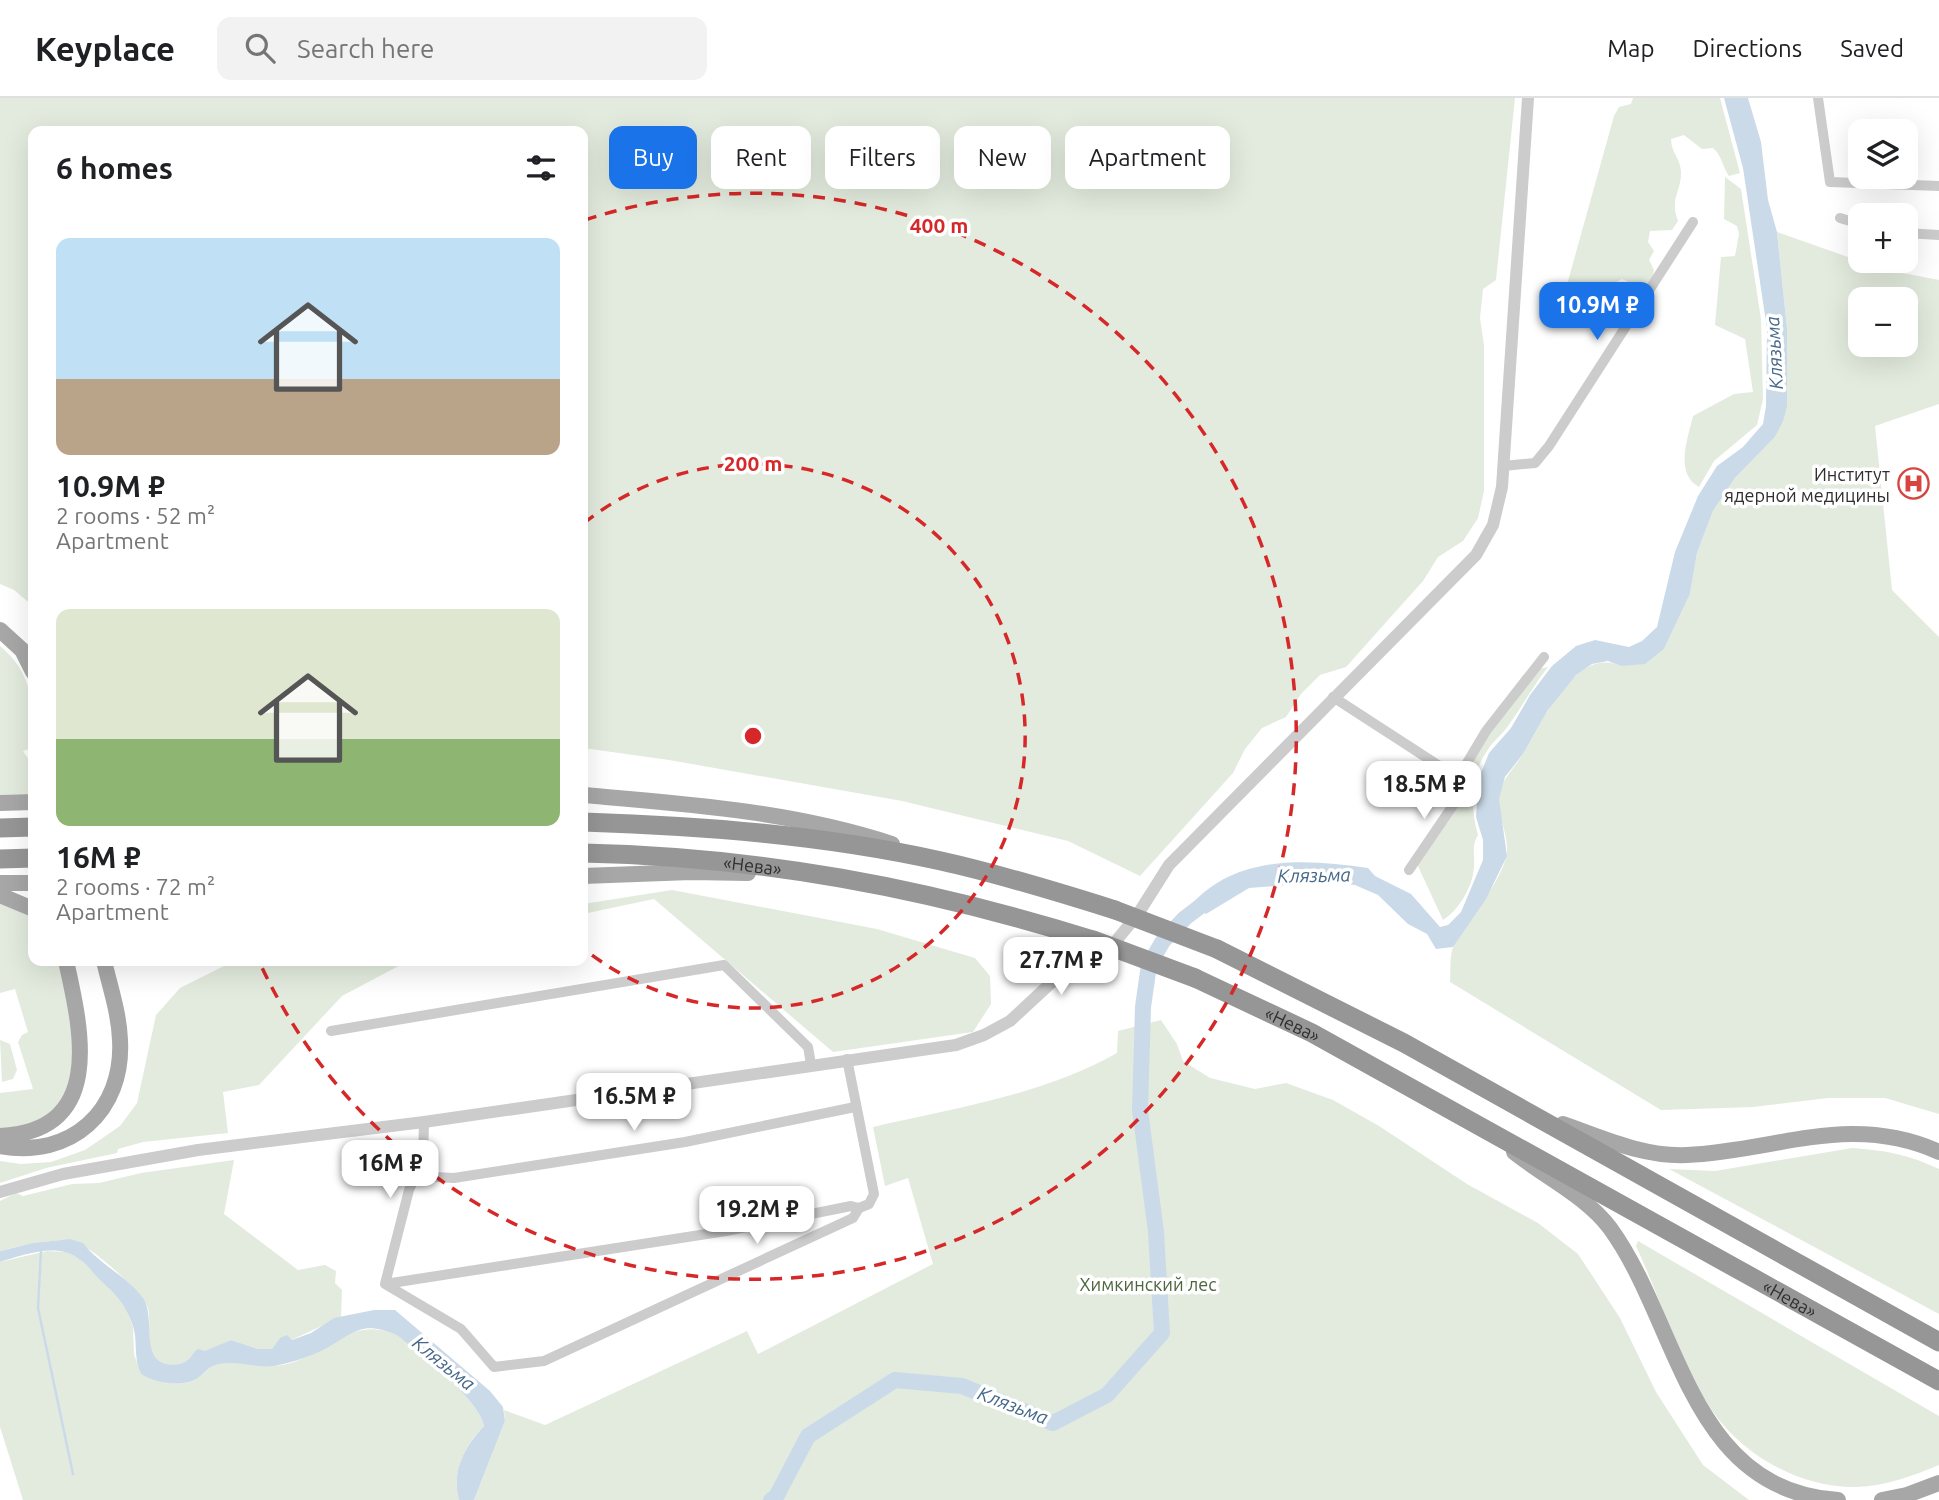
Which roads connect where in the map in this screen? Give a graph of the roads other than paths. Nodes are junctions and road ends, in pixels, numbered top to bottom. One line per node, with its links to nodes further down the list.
1 (1528, 98): 9 (street)
2 (1818, 98): 3 (street)
3 (1939, 186)
4 (1840, 218): 5 (street)
5 (1848, 220)
6 (1693, 222): 9 (street)
7 (1918, 233): 8 (street)
8 (1939, 234)
9 (1503, 466): 13 (street)
10 (0, 630): 12 (main road)
11 (1544, 657): 14 (street)
12 (28, 662)
13 (1333, 698): 14 (street); 35 (street)
14 (1458, 778): 25 (street)
15 (588, 795): 24 (main road)
16 (28, 802): 17 (main road)
17 (0, 803)
18 (588, 822): 24 (highway, «Нева»)
19 (28, 827): 20 (highway)
20 (0, 828)
21 (588, 853): 26 (highway, «Нева»)
22 (28, 858): 23 (highway)
23 (0, 859)
24 (941, 861): 38 (highway, «Нева», bridge)
25 (1409, 870)
26 (834, 874): 27 (main road); 40 (highway, «Нева», bridge)
27 (588, 877)
28 (0, 883): 29 (main road)
29 (28, 883)
30 (0, 895): 31 (main road)
31 (28, 907)
32 (67, 966): 41 (main road)
33 (105, 966): 42 (main road)
34 (331, 1031): 36 (street)
35 (847, 1059): 36 (street); 37 (street)
36 (811, 1064): 39 (street)
37 (855, 1107): 44 (street); 46 (street)
38 (1523, 1110): 43 (main road); 48 (highway, «Нева»)
39 (424, 1122): 44 (street); 45 (street)
40 (1488, 1130): 49 (highway, «Нева»); 51 (main road)
41 (0, 1136)
42 (0, 1146)
43 (1939, 1152)
44 (415, 1176): 47 (street)
45 (0, 1192)
46 (859, 1208): 47 (street); 47 (street)
47 (385, 1284)
48 (1939, 1342)
49 (1939, 1381)
50 (1939, 1483): 52 (main road)
51 (1838, 1500)
52 (1882, 1500)

